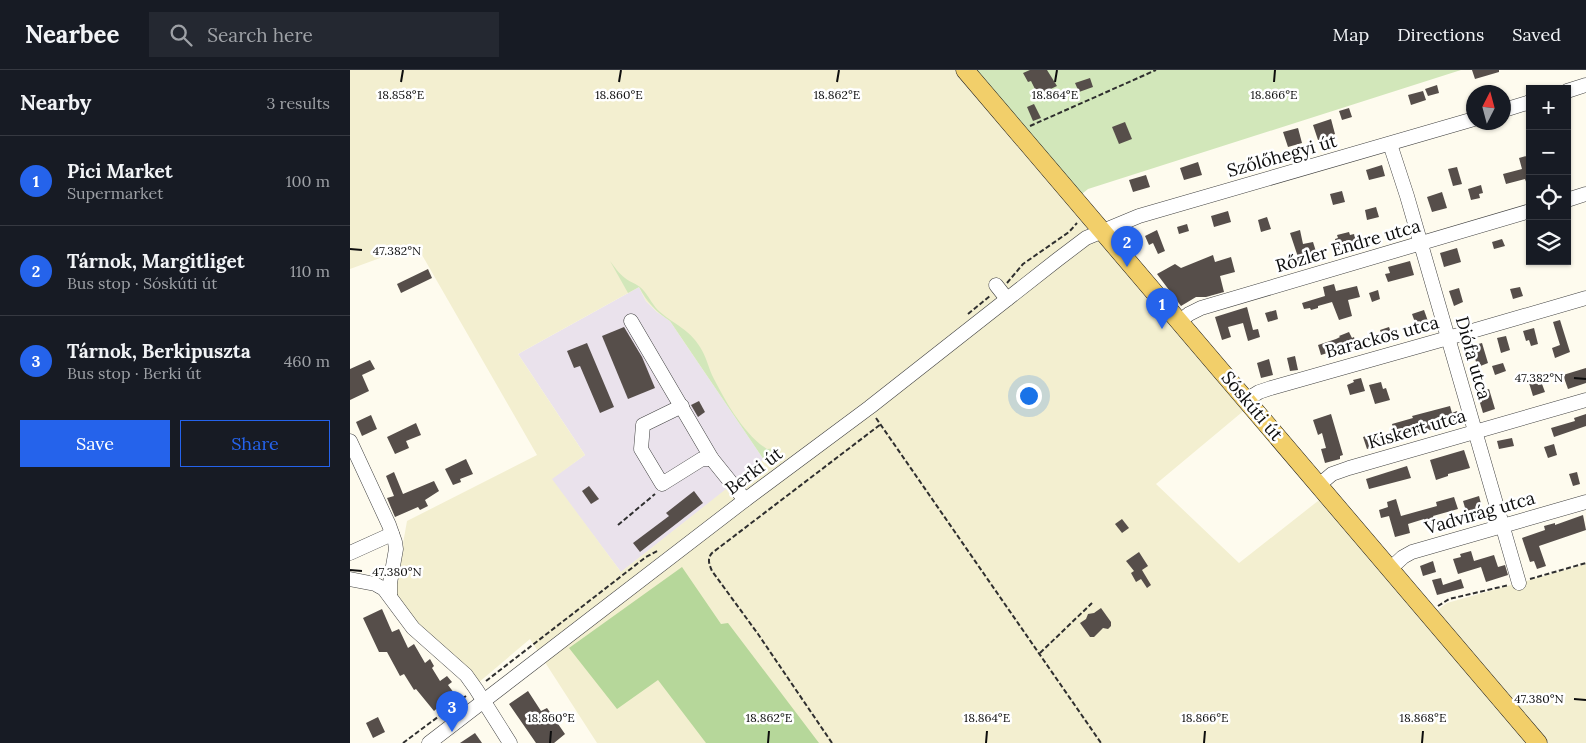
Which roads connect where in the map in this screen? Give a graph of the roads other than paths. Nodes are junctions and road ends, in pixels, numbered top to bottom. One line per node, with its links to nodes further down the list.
1 (966, 70): 11 (main road, Sóskúti út)
2 (1586, 85): 3 (street)
3 (1571, 90)
4 (1526, 103): 5 (street)
5 (1511, 108)
6 (1466, 121): 7 (street, Szőlőhegyi út)
7 (1390, 144): 11 (street, Szőlőhegyi út); 12 (street, Diófa utca)
8 (1586, 194): 9 (street)
9 (1571, 199)
10 (1526, 212): 12 (street, Rőzler Endre utca)
11 (1102, 230): 15 (main road, Sóskúti út); 24 (street, Berki út)
12 (1420, 244): 15 (street, Rőzler Endre utca); 16 (street, Diófa utca)
13 (1586, 298): 16 (street, Barackos utca)
14 (631, 321): 19 (street)
15 (1180, 321): 17 (main road, Sóskúti út)
16 (1448, 338): 17 (street, Barackos utca); 20 (street, Diófa utca)
17 (1246, 400): 23 (main road, Sóskúti út)
18 (1586, 400): 20 (street, Kiskert utca)
19 (682, 406): 22 (street); 22 (street)
20 (1475, 432): 23 (street, Kiskert utca); 26 (street, Diófa utca)
21 (350, 441): 27 (street)
22 (712, 459): 24 (street)
23 (1319, 485): 29 (main road, Sóskúti út)
24 (745, 500): 33 (street, Berki út)
25 (1586, 502): 26 (street, Vadvirág utca)
26 (1503, 526): 29 (street, Vadvirág utca); 31 (street, Diófa utca)
27 (392, 534): 28 (street); 32 (street)
28 (350, 553)
29 (1390, 569): 36 (main road, Sóskúti út)
30 (350, 579): 32 (street)
31 (1518, 583)
32 (390, 596): 33 (street)
33 (484, 701): 34 (street, Berki út); 35 (street)
34 (429, 743)
35 (510, 743)
36 (1538, 743)

